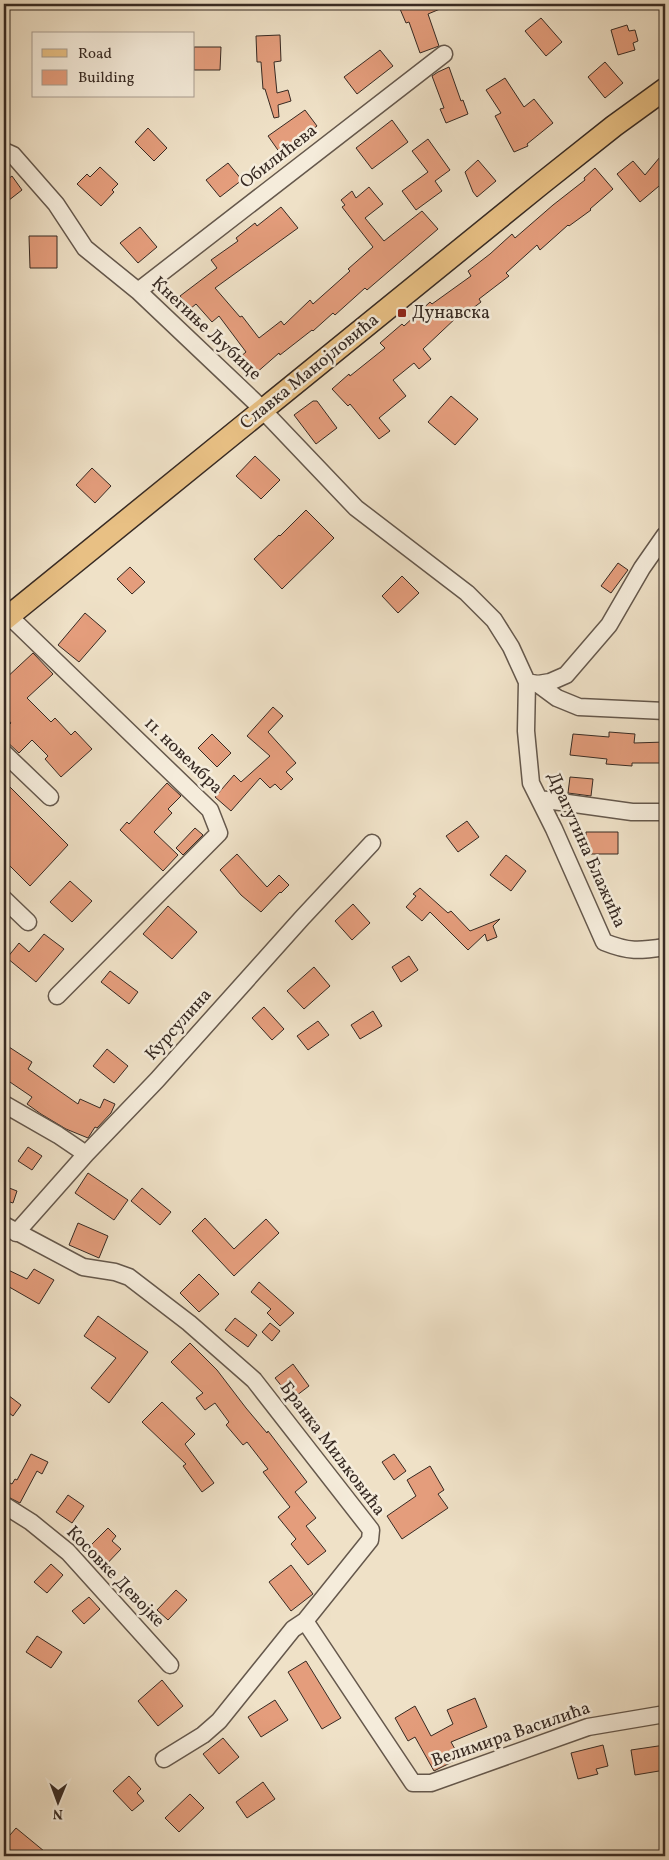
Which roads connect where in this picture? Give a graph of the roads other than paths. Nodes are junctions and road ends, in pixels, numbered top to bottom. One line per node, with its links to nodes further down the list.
1 (444, 54): 4 (street, Обилићева)
2 (665, 89): 5 (main road, Славка Манојловића)
3 (4, 151): 4 (street, Кнегиње Љубице)
4 (138, 292): 5 (street, Кнегиње Љубице)
5 (262, 409): 7 (main road, Славка Манојловића); 8 (street, Кнегиње Љубице)
6 (665, 535): 8 (street)
7 (6, 618): 18 (street, 11. новембра)
8 (532, 683): 9 (street); 12 (street, Драгутина Блажића)
9 (665, 711)
10 (4, 753): 11 (street)
11 (50, 797)
12 (540, 799): 13 (street); 17 (street, Драгутина Блажића)
13 (665, 812)
14 (372, 843): 20 (street, Курсулина)
15 (4, 899): 16 (street)
16 (28, 922)
17 (665, 947)
18 (57, 996)
19 (4, 1104): 20 (street)
20 (86, 1154): 21 (street, Курсулина)
21 (10, 1229): 23 (street, Бранка Миљковића)
22 (4, 1505): 24 (street, Косовке Девојке)
23 (305, 1621): 25 (street, Велимира Василића); 26 (street, Бранка Миљковића)
24 (170, 1665)
25 (665, 1714)
26 (164, 1759)

